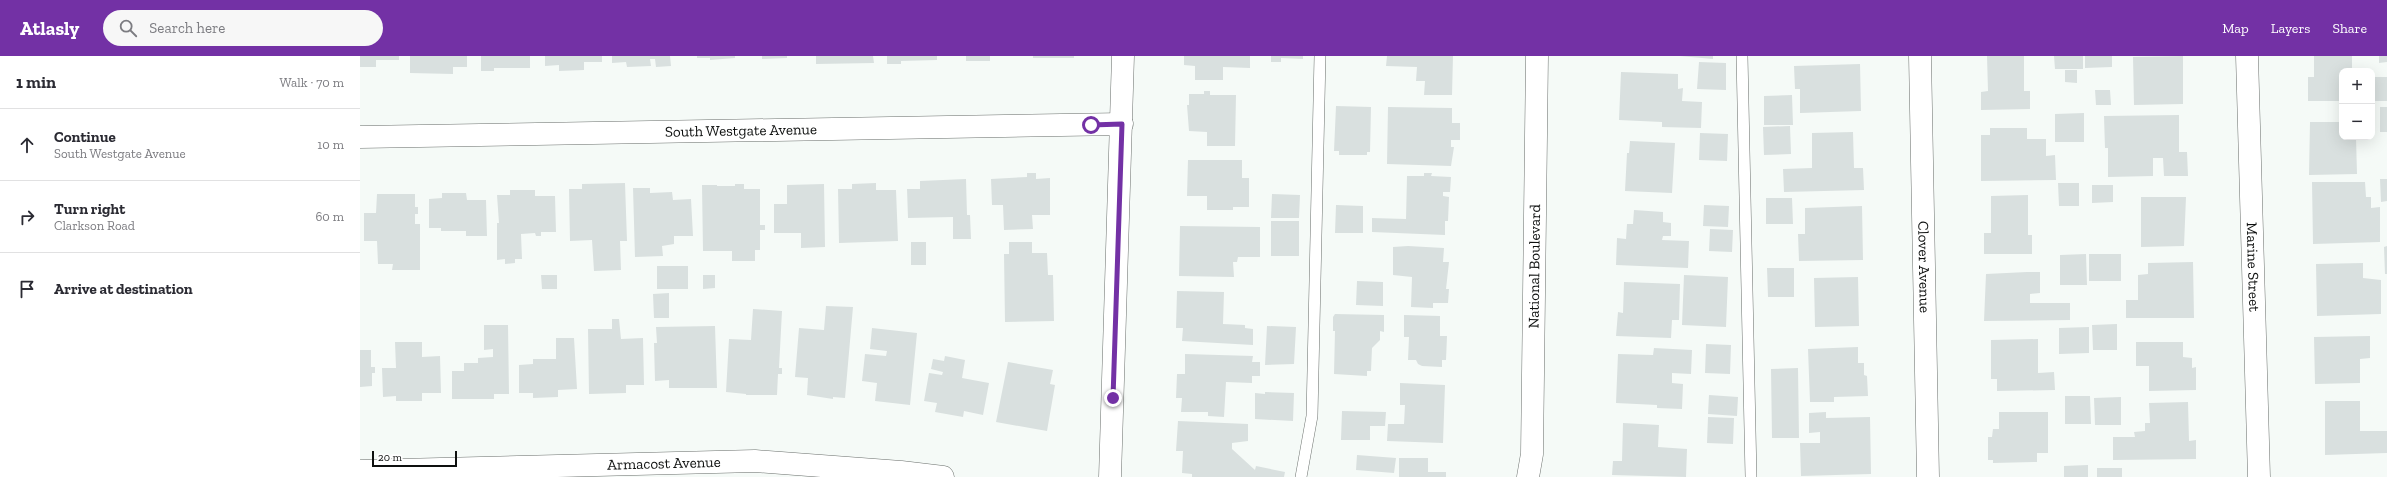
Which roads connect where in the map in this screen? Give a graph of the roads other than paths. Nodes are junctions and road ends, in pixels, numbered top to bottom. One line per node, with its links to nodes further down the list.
1 (1123, 56): 7 (street)
2 (1320, 56): 13 (lane)
3 (1538, 56): 14 (street, National Boulevard)
4 (1742, 56): 15 (lane)
5 (1920, 56): 16 (street, Clover Avenue)
6 (2248, 56): 17 (street, Marine Street)
7 (1122, 124): 8 (street, South Westgate Avenue); 12 (street)
8 (360, 137)
9 (754, 469): 10 (street, Armacost Avenue); 11 (street, Armacost Avenue)
10 (360, 471)
11 (943, 477)
12 (1110, 477)
13 (1301, 477)
14 (1528, 477)
15 (1751, 477)
16 (1928, 477)
17 (2259, 477)

